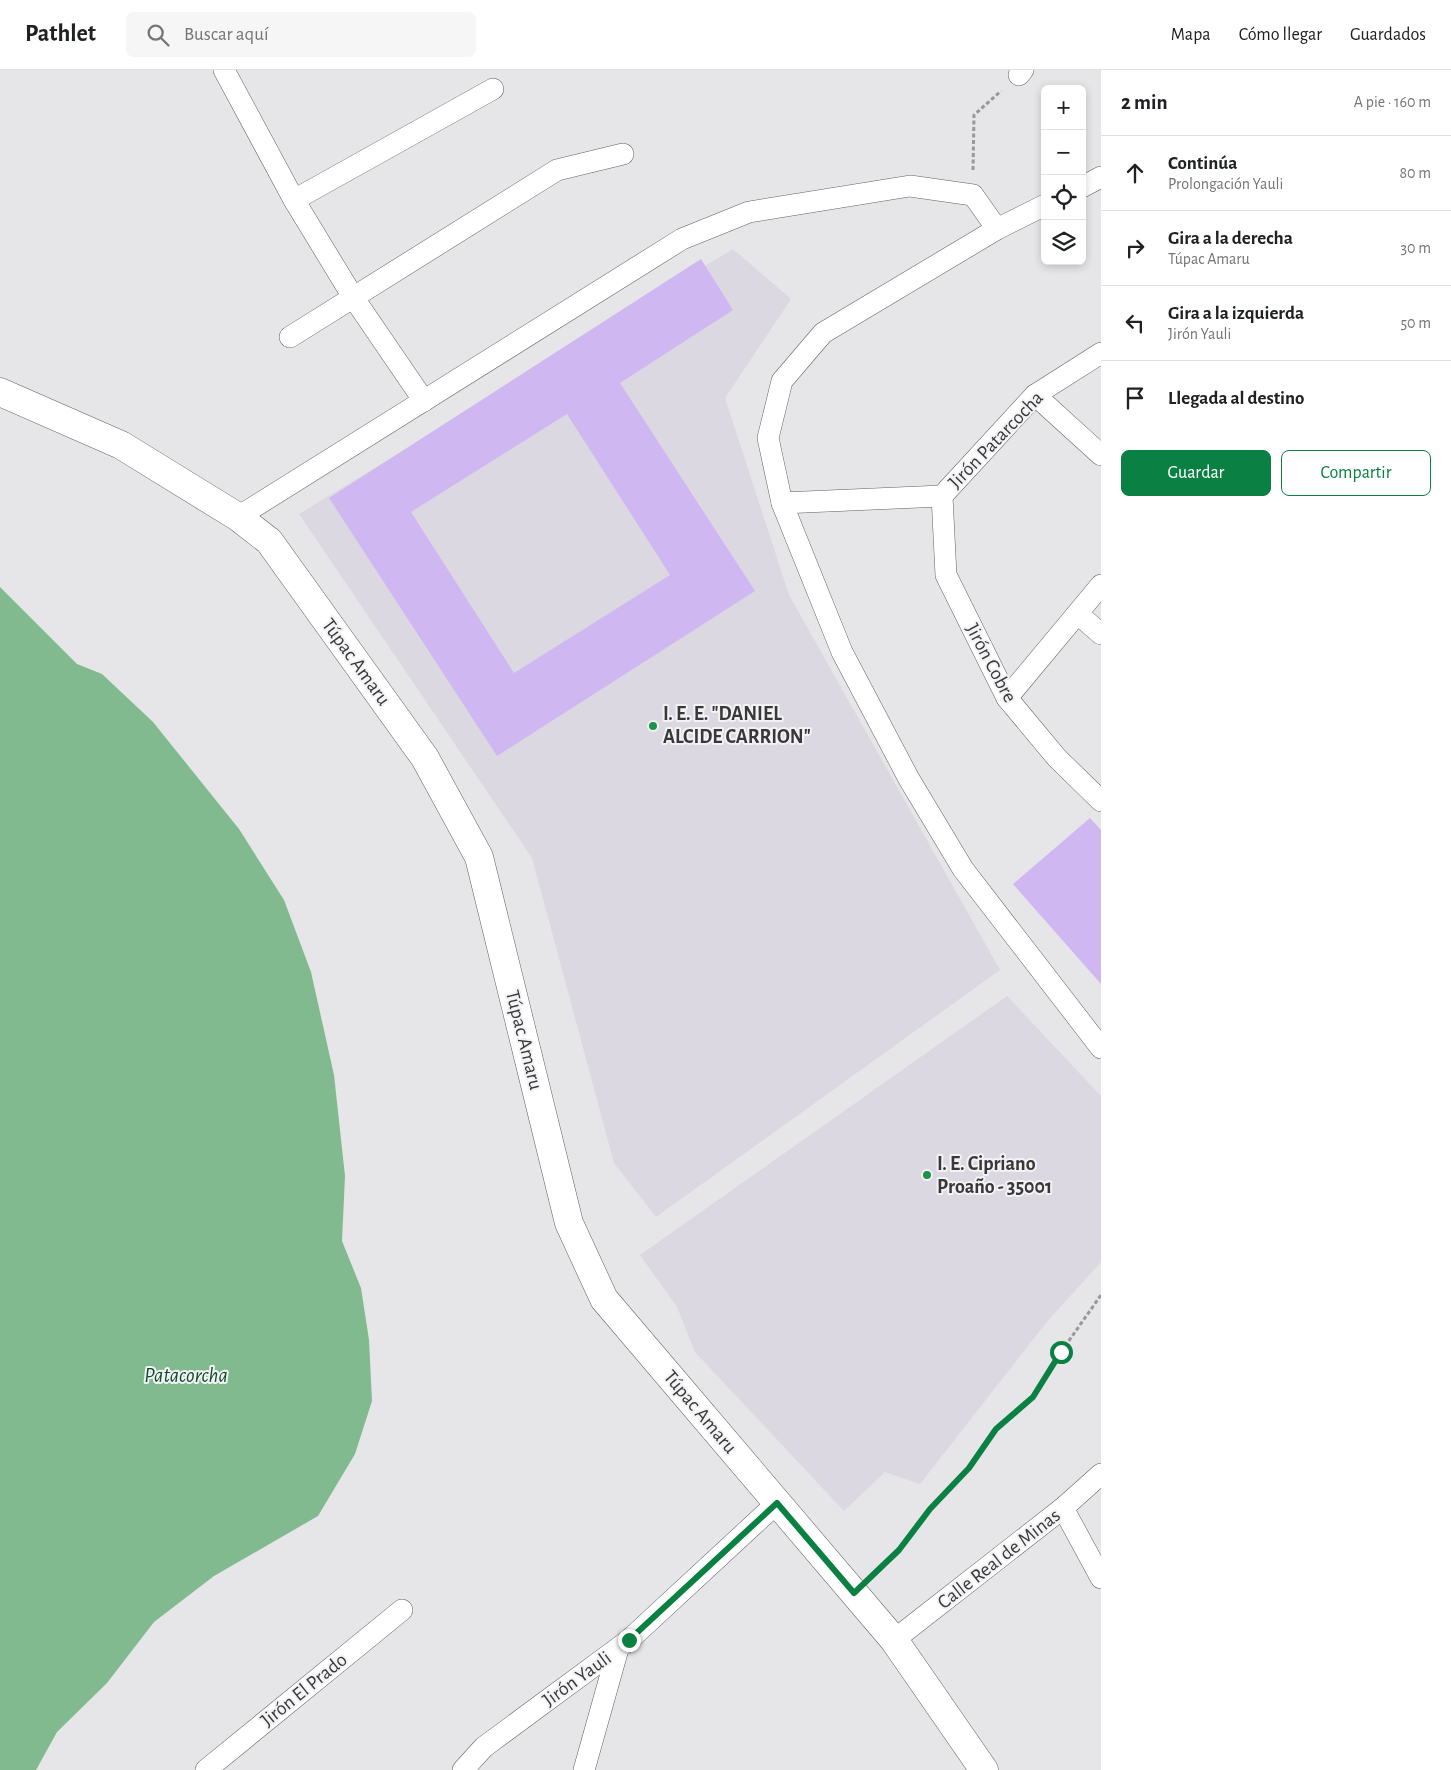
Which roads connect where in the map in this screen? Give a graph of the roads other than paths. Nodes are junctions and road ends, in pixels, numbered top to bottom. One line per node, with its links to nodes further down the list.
1 (224, 70): 6 (street)
2 (493, 89): 6 (street)
3 (623, 154): 9 (street)
4 (1101, 177): 5 (street)
5 (1086, 184)
6 (294, 200): 9 (street)
7 (1041, 207): 8 (street)
8 (997, 229): 14 (street); 17 (street)
9 (353, 297): 10 (street); 14 (street)
10 (290, 337)
11 (1101, 353): 13 (street, Jirón Patarcocha)
12 (0, 392): 18 (street, Túpac Amaru)
13 (1035, 394): 15 (street); 16 (street, Jirón Patarcocha)
14 (424, 401): 18 (street)
15 (1101, 455)
16 (942, 496): 17 (street); 22 (street, Jirón Cobre)
17 (782, 503): 24 (street)
18 (238, 517): 26 (street, Túpac Amaru)
19 (1101, 585): 20 (street)
20 (1078, 614): 21 (street); 22 (street)
21 (1101, 634)
22 (1007, 698): 23 (street, Jirón Cobre)
23 (1101, 801)
24 (1101, 1048)
25 (1101, 1474): 27 (street, Calle Real de Minas)
26 (777, 1503): 30 (street, Túpac Amaru); 31 (street, Jirón Yauli)
27 (1063, 1508): 28 (street); 30 (street, Calle Real de Minas)
28 (1101, 1578)
29 (402, 1610): 32 (street, Jirón El Prado)
30 (894, 1640): 35 (street, Túpac Amaru)
31 (618, 1649): 33 (street, Jirón Yauli); 34 (street)
32 (206, 1770)
33 (463, 1770)
34 (584, 1770)
35 (984, 1770)

